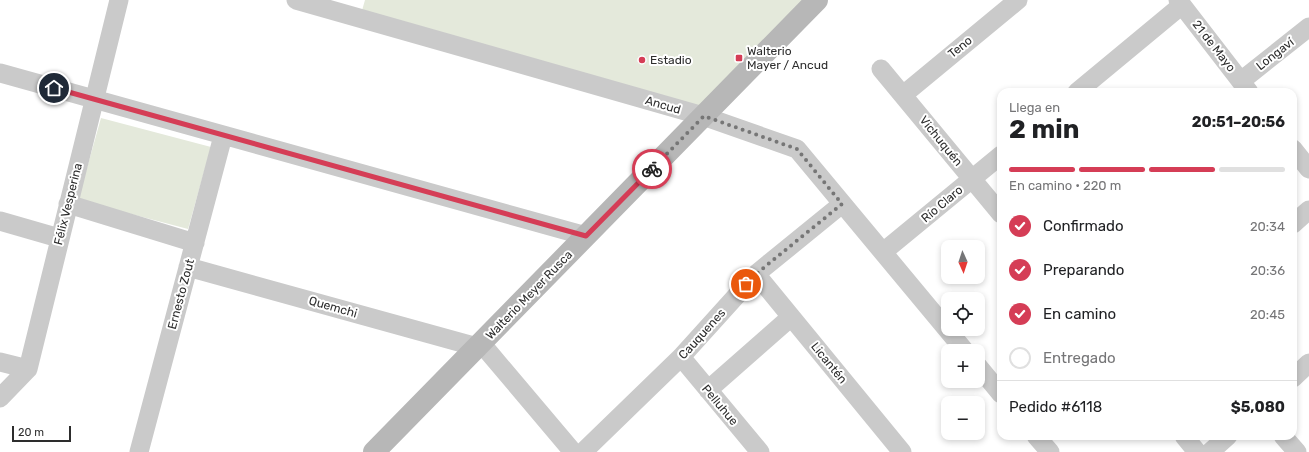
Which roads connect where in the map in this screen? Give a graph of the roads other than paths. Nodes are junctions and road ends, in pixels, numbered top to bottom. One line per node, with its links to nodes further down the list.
1 (119, 0): 13 (street, Félix Vesperina)
2 (296, 0): 6 (street, Ancud)
3 (818, 0): 14 (street, Walterio Meyer Rusca)
4 (1018, 0): 12 (street, Teno)
5 (1180, 3): 10 (street, 21 de Mayo); 11 (street)
6 (351, 8): 14 (street, Ancud)
7 (1309, 28): 10 (street, Longaví)
8 (881, 68): 12 (street, Vichuquén)
9 (0, 73): 13 (street)
10 (1245, 86)
11 (1082, 88)
12 (903, 95): 17 (street, Vichuquén)
13 (95, 100): 15 (street); 18 (street, Félix Vesperina)
14 (704, 116): 19 (street, Ancud); 24 (street, Walterio Meyer Rusca)
15 (223, 136): 24 (street); 26 (street, Ernesto Zout)
16 (997, 158): 17 (street, Río Claro)
17 (972, 179): 20 (street, Vichuquén); 27 (street, Río Claro)
18 (68, 204): 25 (street, Félix Vesperina); 26 (street)
19 (842, 204): 27 (street, Ancud); 29 (street, Cauquenes)
20 (997, 209)
21 (1309, 210): 22 (street)
22 (1297, 220)
23 (0, 221): 25 (street)
24 (586, 236): 32 (street, Walterio Meyer Rusca)
25 (59, 238): 36 (street, Félix Vesperina)
26 (195, 242): 28 (street, Ernesto Zout)
27 (883, 252): 31 (street, Ancud)
28 (188, 267): 32 (street, Quemchi); 46 (street, Ernesto Zout)
29 (756, 274): 30 (street, Licantén); 33 (street, Cauquenes)
30 (791, 317): 40 (street); 51 (street, Licantén)
31 (959, 344)
32 (479, 345): 47 (street, Walterio Meyer Rusca); 48 (street)
33 (681, 357): 40 (street, Pelluhue); 49 (street, Cauquenes)
34 (0, 362): 36 (street)
35 (1309, 363): 37 (street)
36 (28, 369): 41 (street)
37 (1297, 374)
38 (985, 375): 39 (street)
39 (997, 389)
40 (708, 390): 50 (street, Pelluhue)
41 (0, 398)
42 (1040, 440): 52 (street)
43 (1187, 440): 53 (street)
44 (1224, 440): 54 (street)
45 (1286, 440): 55 (street)
46 (139, 452)
47 (374, 452)
48 (573, 452)
49 (583, 452)
50 (760, 452)
51 (902, 452)
52 (1050, 452)
53 (1197, 452)
54 (1210, 452)
55 (1297, 452)

